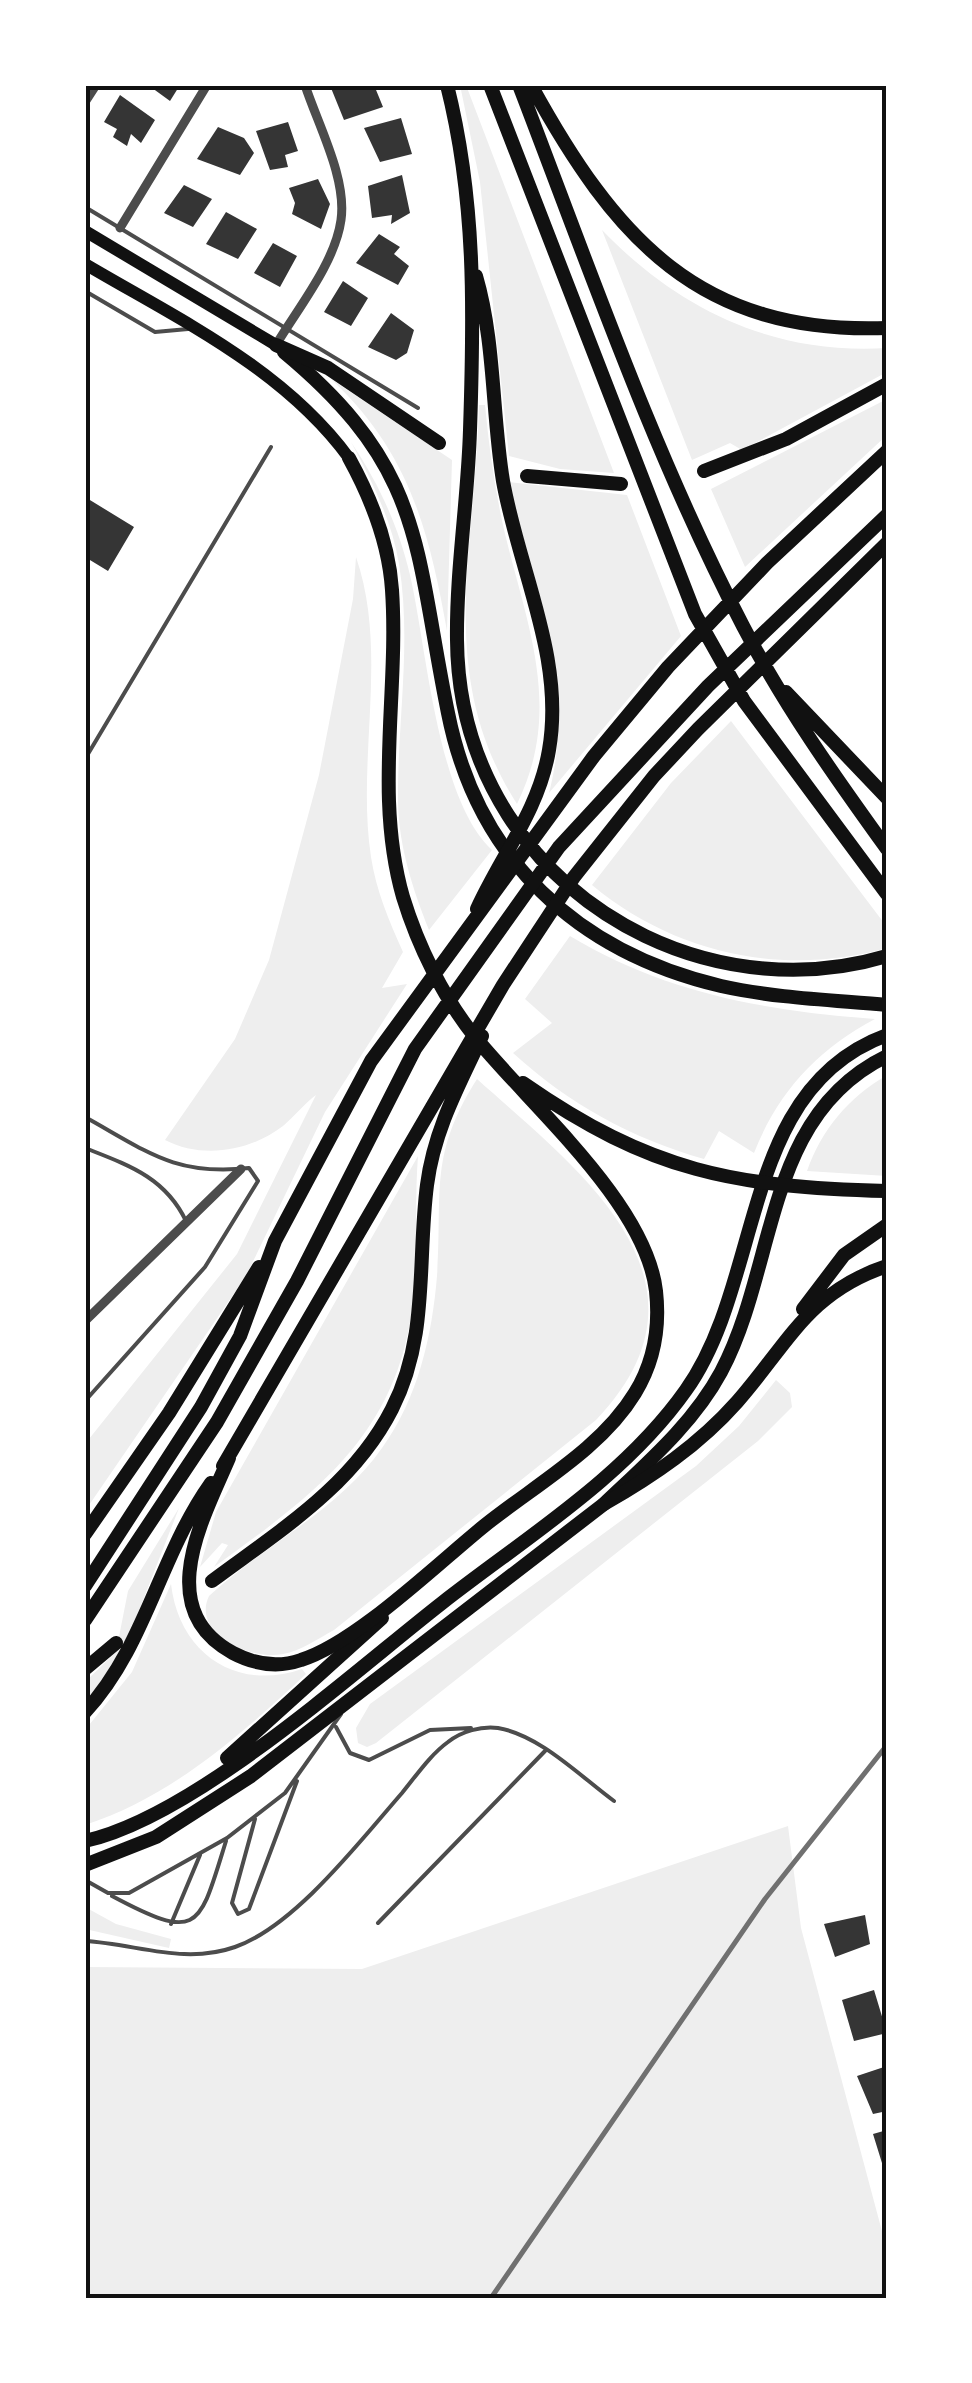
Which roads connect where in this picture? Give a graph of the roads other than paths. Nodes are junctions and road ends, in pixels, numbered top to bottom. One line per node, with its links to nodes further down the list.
1 (96, 85): 8 (street)
2 (208, 85): 10 (street)
3 (305, 85): 15 (street)
4 (447, 85): 13 (main road)
5 (490, 85): 36 (main road)
6 (519, 85): 32 (main road)
7 (530, 85): 17 (main road)
8 (85, 102)
9 (85, 208): 10 (lane)
10 (120, 228): 15 (lane)
11 (85, 231): 18 (main road)
12 (85, 264): 16 (main road)
13 (473, 268): 37 (main road); 38 (main road)
14 (85, 291): 16 (lane)
15 (287, 327): 18 (street); 20 (lane)
16 (193, 328): 24 (main road)
17 (887, 328)
18 (276, 345): 21 (main road); 40 (main road)
19 (887, 384): 25 (main road)
20 (418, 408)
21 (440, 443)
22 (271, 447): 33 (lane)
23 (887, 451): 37 (main road)
24 (348, 458): 43 (main road)
25 (704, 471)
26 (527, 476): 27 (main road)
27 (621, 484)
28 (887, 515): 61 (main road)
29 (887, 543): 31 (main road)
30 (887, 558): 31 (main road)
31 (855, 576): 39 (main road)
32 (774, 681): 34 (main road); 35 (main road)
33 (85, 758)
34 (887, 798)
35 (887, 849)
36 (887, 894)
37 (465, 938): 50 (main road)
38 (887, 956)
39 (503, 985): 55 (main road); 59 (main road)
40 (887, 1004)
41 (887, 1034): 70 (main road)
42 (887, 1056): 56 (main road)
43 (514, 1077): 47 (main road); 58 (main road)
44 (85, 1118): 46 (lane)
45 (85, 1148): 48 (lane)
46 (240, 1169): 48 (street); 54 (lane)
47 (887, 1191)
48 (187, 1223): 52 (street)
49 (887, 1226): 53 (main road)
50 (275, 1242): 57 (main road); 60 (main road)
51 (887, 1266): 53 (main road)
52 (85, 1320)
53 (797, 1324): 56 (main road)
54 (85, 1401)
55 (229, 1458): 58 (main road); 65 (main road)
56 (604, 1504): 64 (main road)
57 (85, 1534)
58 (434, 1570): 70 (main road)
59 (212, 1580)
60 (85, 1586)
61 (85, 1620)
62 (116, 1643): 63 (main road)
63 (85, 1669)
64 (350, 1699): 66 (lane); 76 (main road)
65 (85, 1712)
66 (335, 1725): 67 (lane); 69 (lane)
67 (481, 1728): 68 (lane); 81 (lane)
68 (545, 1751): 71 (lane); 79 (lane)
69 (298, 1778): 72 (lane); 72 (lane)
70 (206, 1782): 74 (main road)
71 (614, 1801)
72 (255, 1819): 73 (lane)
73 (227, 1838): 75 (lane); 80 (lane)
74 (85, 1841)
75 (202, 1853): 78 (lane); 80 (lane)
76 (85, 1865)
77 (85, 1880): 78 (lane)
78 (108, 1893): 80 (lane)
79 (378, 1923)
80 (170, 1924)
81 (85, 1942)

